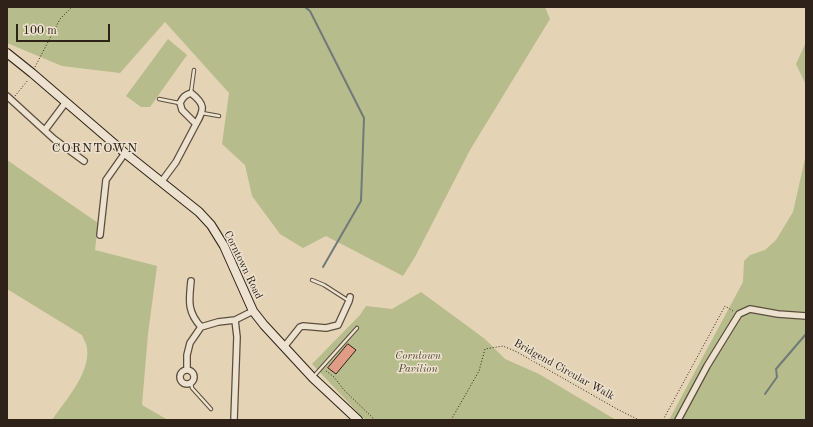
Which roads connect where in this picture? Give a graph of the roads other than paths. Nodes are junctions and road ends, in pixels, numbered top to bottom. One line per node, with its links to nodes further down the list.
1 (7, 53): 6 (main road, Corntown Road)
2 (194, 70): 3 (lane)
3 (191, 93): 7 (street); 8 (street)
4 (7, 96): 11 (street)
5 (159, 99): 7 (lane)
6 (66, 102): 11 (street); 12 (main road, Corntown Road)
7 (180, 103): 10 (street)
8 (202, 113): 9 (lane); 10 (street)
9 (220, 116)
10 (196, 124): 14 (street)
11 (45, 130): 13 (street)
12 (125, 153): 14 (main road, Corntown Road); 15 (street)
13 (84, 161)
14 (162, 181): 19 (main road, Corntown Road)
15 (100, 235)
16 (312, 280): 18 (lane)
17 (191, 281): 22 (street)
18 (349, 299): 24 (street)
19 (253, 311): 21 (street); 24 (main road, Corntown Road)
20 (806, 316): 31 (street)
21 (235, 320): 22 (street); 29 (street)
22 (201, 327): 25 (street)
23 (357, 328): 26 (lane)
24 (284, 347): 26 (main road, Corntown Road)
25 (187, 370): 27 (street); 27 (street)
26 (313, 378): 30 (main road, Corntown Road)
27 (191, 382): 28 (lane)
28 (211, 410)
29 (234, 420)
30 (358, 420)
31 (678, 420)

